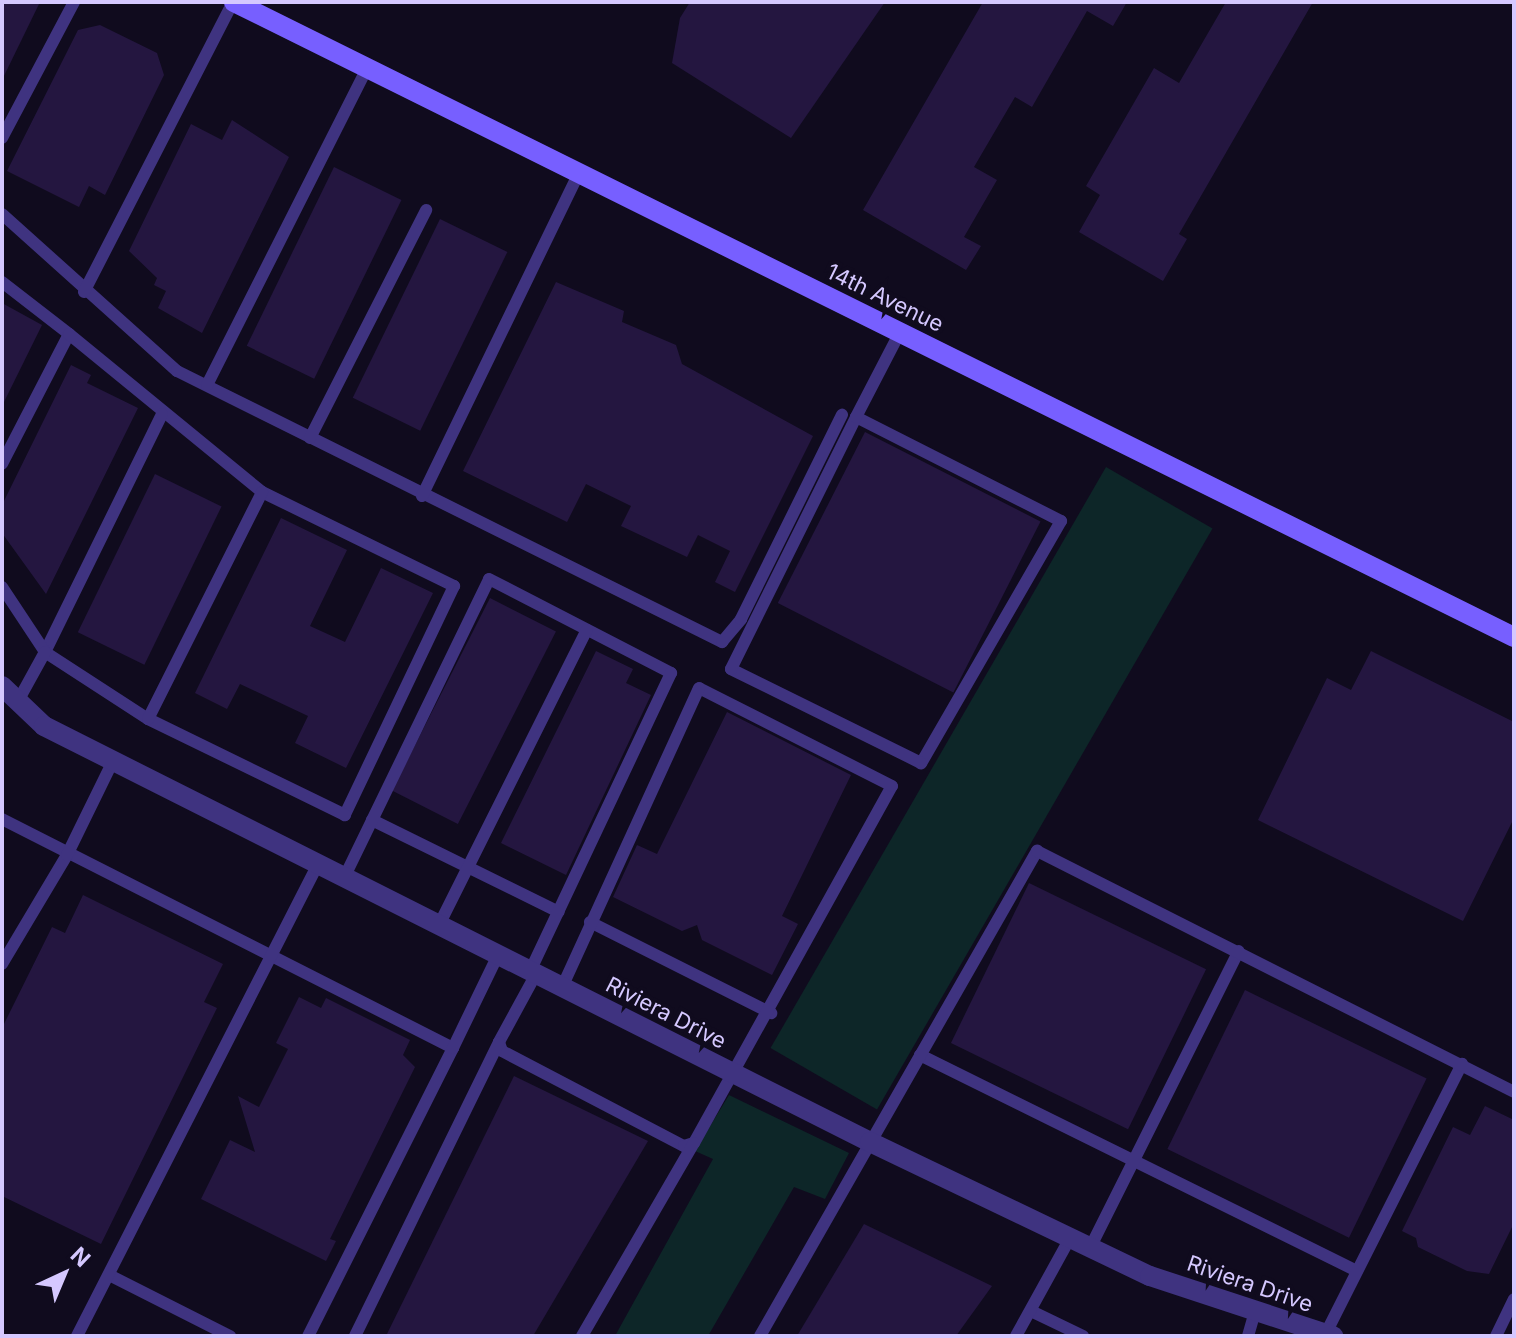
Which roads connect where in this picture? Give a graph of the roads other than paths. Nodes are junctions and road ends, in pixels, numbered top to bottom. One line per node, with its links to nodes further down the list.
1 (74, 2): 4 (lane)
2 (234, 2): 3 (main road, 14th Avenue); 9 (lane)
3 (367, 68): 5 (main road, 14th Avenue); 12 (lane)
4 (2, 138)
5 (579, 173): 10 (main road, 14th Avenue); 19 (lane)
6 (426, 210): 16 (lane)
7 (2, 214): 9 (lane)
8 (2, 282): 11 (lane)
9 (84, 292): 12 (lane)
10 (900, 332): 15 (lane); 22 (main road, 14th Avenue)
11 (69, 334): 13 (lane); 17 (lane)
12 (207, 385): 16 (lane)
13 (162, 414): 18 (lane); 23 (lane)
14 (842, 415): 19 (lane)
15 (856, 417): 15 (lane)
16 (310, 438): 19 (lane)
17 (2, 464)
18 (262, 492): 26 (lane); 26 (lane)
19 (422, 496)
20 (2, 587): 23 (lane)
21 (587, 630): 29 (lane); 32 (lane); 34 (lane)
22 (1514, 637)
23 (45, 652): 25 (lane); 26 (lane)
24 (2, 686): 25 (street, Riviera Drive)
25 (18, 701): 27 (street, Riviera Drive)
26 (148, 719)
27 (113, 761): 30 (lane); 31 (street, Riviera Drive)
28 (2, 819): 30 (lane)
29 (372, 820): 32 (lane); 33 (lane)
30 (67, 855): 38 (lane); 40 (lane)
31 (318, 864): 33 (street, Riviera Drive); 38 (lane)
32 (468, 869): 34 (lane); 36 (lane)
33 (344, 878): 36 (street, Riviera Drive)
34 (559, 912): 41 (lane)
35 (590, 922): 42 (lane); 43 (lane); 43 (lane)
36 (439, 925): 39 (street, Riviera Drive)
37 (1239, 951): 46 (lane); 47 (lane); 52 (lane)
38 (273, 953): 45 (lane); 56 (lane)
39 (498, 955): 41 (street, Riviera Drive); 45 (lane)
40 (2, 964)
41 (533, 973): 42 (street, Riviera Drive); 44 (lane)
42 (562, 987): 48 (street, Riviera Drive)
43 (771, 1013): 48 (lane)
44 (499, 1042): 51 (lane); 65 (lane)
45 (453, 1048): 64 (lane)
46 (920, 1055): 50 (lane); 52 (lane)
47 (1462, 1064): 49 (lane); 55 (lane)
48 (734, 1074): 50 (street, Riviera Drive); 51 (lane)
49 (1514, 1092)
50 (870, 1142): 53 (street, Riviera Drive); 67 (lane)
51 (694, 1143): 66 (lane)
52 (1134, 1162): 54 (lane); 55 (lane)
53 (1070, 1238): 54 (street, Riviera Drive); 58 (lane)
54 (1090, 1248): 59 (street, Riviera Drive)
55 (1357, 1271): 61 (lane)
56 (109, 1275): 62 (lane); 63 (lane)
57 (1514, 1299): 71 (lane)
58 (1031, 1311): 68 (lane); 69 (lane)
59 (1255, 1311): 60 (street, Riviera Drive); 70 (lane)
60 (1280, 1328): 61 (street, Riviera Drive)
61 (1329, 1335)
62 (77, 1336)
63 (230, 1336)
64 (308, 1336)
65 (355, 1336)
66 (582, 1336)
67 (760, 1336)
68 (1016, 1336)
69 (1083, 1336)
70 (1248, 1336)
71 (1496, 1336)

